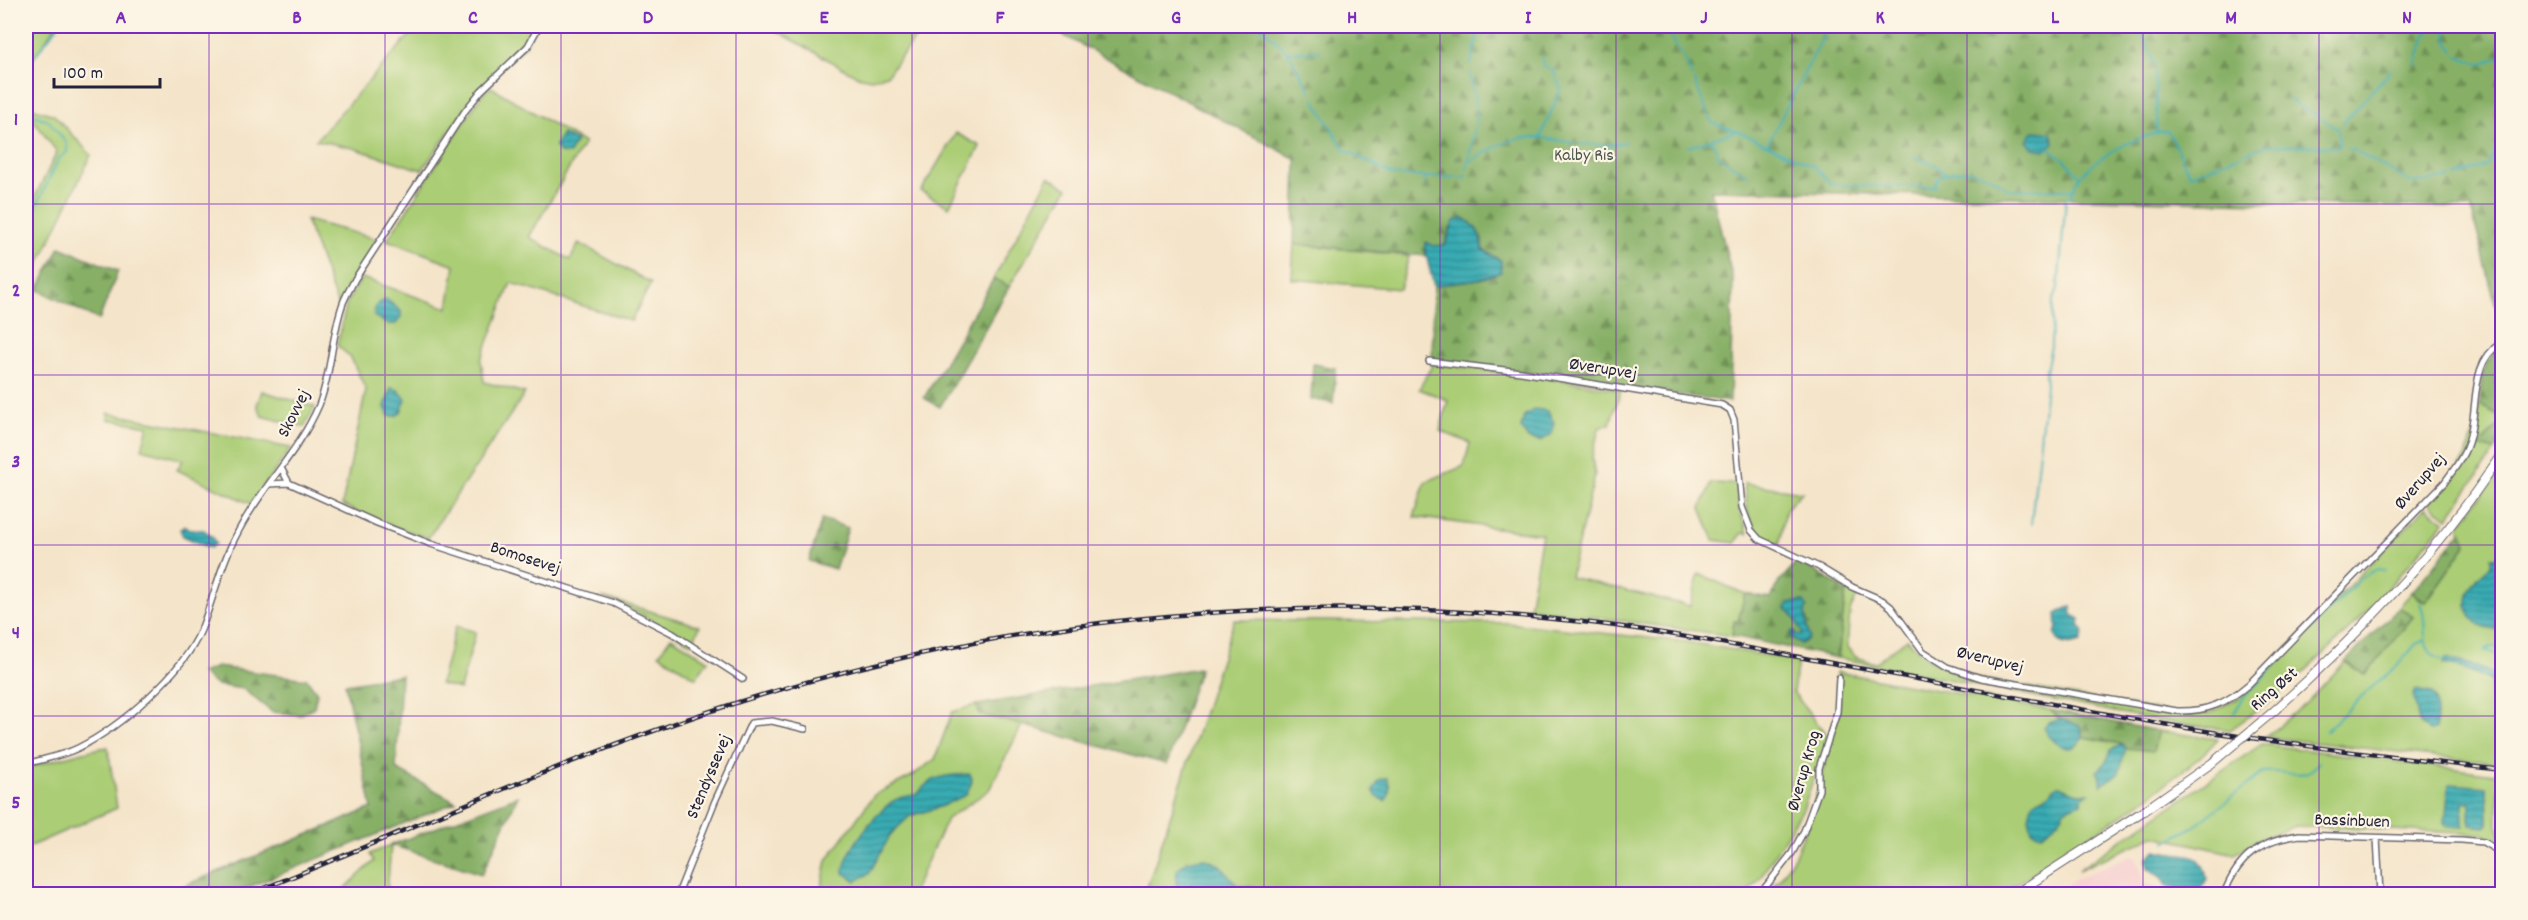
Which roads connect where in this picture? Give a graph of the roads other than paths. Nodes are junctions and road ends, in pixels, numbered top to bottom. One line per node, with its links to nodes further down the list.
1 (539, 26): 5 (street, Skovvej)
2 (2502, 342): 3 (street, Øverupvej)
3 (1429, 361)
4 (2502, 453): 16 (main road, Ring Øst, bridge)
5 (281, 468): 6 (street); 7 (street, Skovvej)
6 (289, 483): 7 (street, Bomosevej); 9 (street, Bomosevej)
7 (268, 484): 11 (street, Skovvej)
8 (1839, 678): 15 (street, Øverup Krog)
9 (743, 679)
10 (805, 729): 14 (street, Stendyssevej)
11 (26, 764)
12 (2377, 838): 13 (street, Bassinbuen); 17 (street, Bassinbuen); 18 (street)
13 (2502, 854)
14 (678, 894)
15 (1760, 894)
16 (2015, 894)
17 (2224, 894)
18 (2380, 894)

